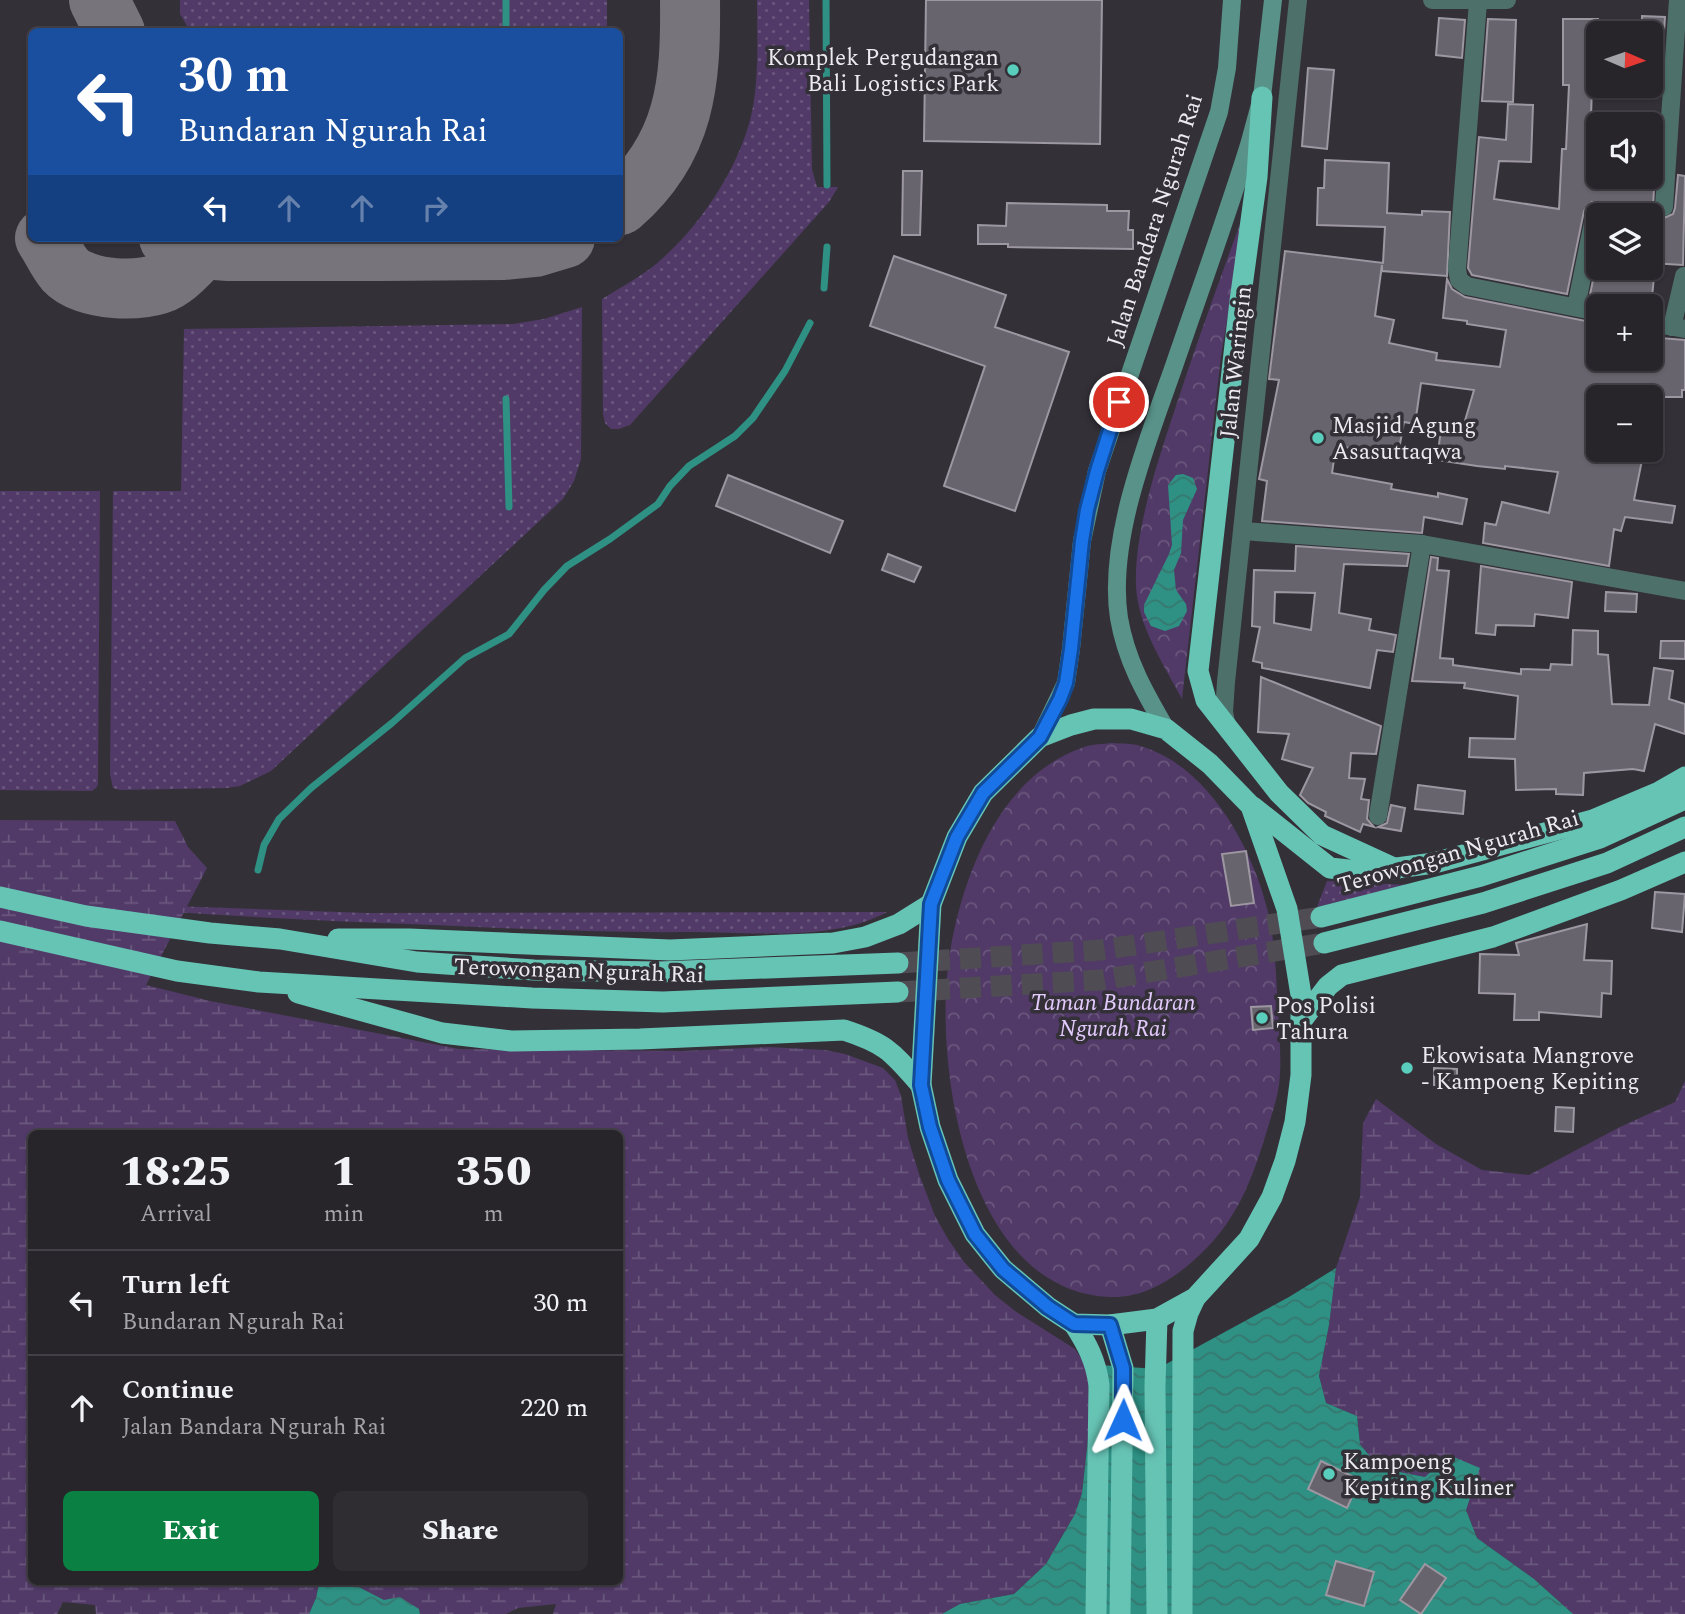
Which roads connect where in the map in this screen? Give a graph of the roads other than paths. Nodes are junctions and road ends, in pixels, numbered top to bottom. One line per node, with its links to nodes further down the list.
1 (1233, 0): 21 (main road, Jalan Bandara Ngurah Rai)
2 (1273, 0): 8 (main road)
3 (1298, 0): 9 (street, Jalan Waringin)
4 (1432, 0): 7 (street)
5 (1507, 0): 7 (street)
6 (1678, 0): 10 (street)
7 (1478, 2): 13 (street)
8 (1262, 97): 9 (highway); 19 (main road)
9 (1268, 178): 16 (street, Jalan Waringin); 20 (highway)
10 (1664, 207)
11 (1586, 258): 13 (street)
12 (1684, 276): 15 (street)
13 (1576, 307): 14 (street)
14 (1586, 309)
15 (1679, 328)
16 (1243, 531): 17 (street); 20 (street, Jalan Waringin)
17 (1422, 544): 18 (street); 25 (street)
18 (1685, 591)
19 (1166, 729): 21 (highway); 24 (highway)
20 (1227, 730): 28 (highway)
21 (1040, 737): 30 (highway)
22 (1685, 777): 28 (highway)
23 (1685, 799): 31 (highway, Terowongan Ngurah Rai)
24 (1251, 806): 28 (highway); 38 (highway)
25 (1378, 816)
26 (1685, 827): 34 (highway)
27 (1685, 862): 38 (highway)
28 (1396, 869)
29 (0, 897): 33 (highway)
30 (931, 904): 33 (highway); 39 (highway)
31 (1321, 917)
32 (0, 931): 36 (highway)
33 (280, 939): 35 (highway, Terowongan Ngurah Rai)
34 (1324, 943)
35 (898, 963)
36 (259, 982): 37 (highway, Terowongan Ngurah Rai); 39 (highway)
37 (898, 992)
38 (1302, 1020): 40 (highway)
39 (921, 1085): 42 (highway)
40 (1195, 1298): 41 (highway); 47 (highway)
41 (1157, 1319): 43 (highway); 46 (highway)
42 (1074, 1324): 43 (highway); 44 (highway)
43 (1113, 1333): 45 (highway)
44 (1096, 1614)
45 (1120, 1614)
46 (1157, 1614)
47 (1182, 1614)

